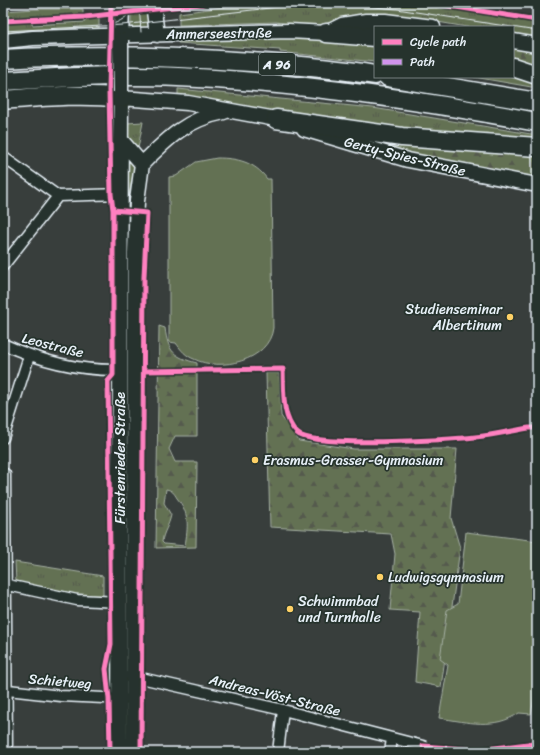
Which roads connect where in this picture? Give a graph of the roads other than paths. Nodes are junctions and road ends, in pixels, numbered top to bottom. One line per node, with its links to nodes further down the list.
1 (122, 3): 7 (main road, Fürstenrieder Straße)
2 (153, 3): 5 (main road)
3 (425, 26): 4 (main road, Ammerseestraße)
4 (326, 32): 5 (main road, Ammerseestraße); 6 (highway)
5 (157, 34): 7 (main road, Ammerseestraße)
6 (374, 37)
7 (121, 38): 8 (main road, Ammerseestraße); 17 (main road, Fürstenrieder Straße, bridge)
8 (3, 41)
9 (514, 41): 10 (main road)
10 (537, 45)
11 (3, 59): 13 (highway, A 96)
12 (514, 67): 14 (highway)
13 (374, 75)
14 (537, 75)
15 (394, 78): 19 (highway)
16 (3, 81): 22 (highway, A 96)
17 (121, 95): 18 (highway); 20 (main road); 23 (main road, Fürstenrieder Straße)
18 (3, 100)
19 (537, 102)
20 (230, 111): 21 (main road); 26 (main road)
21 (276, 119): 24 (highway); 27 (main road, Gerty-Spies-Straße)
22 (537, 122)
23 (121, 140): 26 (main road); 28 (main road, Fürstenrieder Straße)
24 (537, 147)
25 (3, 157): 29 (street)
26 (142, 164): 38 (main road, Fürstenrieder Straße)
27 (537, 185)
28 (121, 194): 29 (street); 33 (main road, Fürstenrieder Straße)
29 (58, 196): 30 (street)
30 (3, 266)
31 (3, 344): 32 (street, Leostraße)
32 (29, 356): 33 (street, Leostraße); 34 (street)
33 (120, 370): 37 (main road, Fürstenrieder Straße)
34 (3, 438)
35 (3, 473): 36 (street)
36 (5, 585): 37 (street); 39 (street)
37 (120, 602): 38 (main road, Fürstenrieder Straße)
38 (126, 676): 40 (main road, Fürstenrieder Straße); 41 (street, Andreas-Vöst-Straße)
39 (8, 690): 40 (street, Schietweg); 44 (street)
40 (126, 699): 45 (main road, Fürstenrieder Straße); 46 (main road, Fürstenrieder Straße)
41 (283, 710): 42 (street, Andreas-Vöst-Straße); 47 (street)
42 (392, 739): 43 (street, Andreas-Vöst-Straße); 48 (street)
43 (423, 746)
44 (7, 752)
45 (119, 752)
46 (133, 752)
47 (278, 752)
48 (390, 752)

